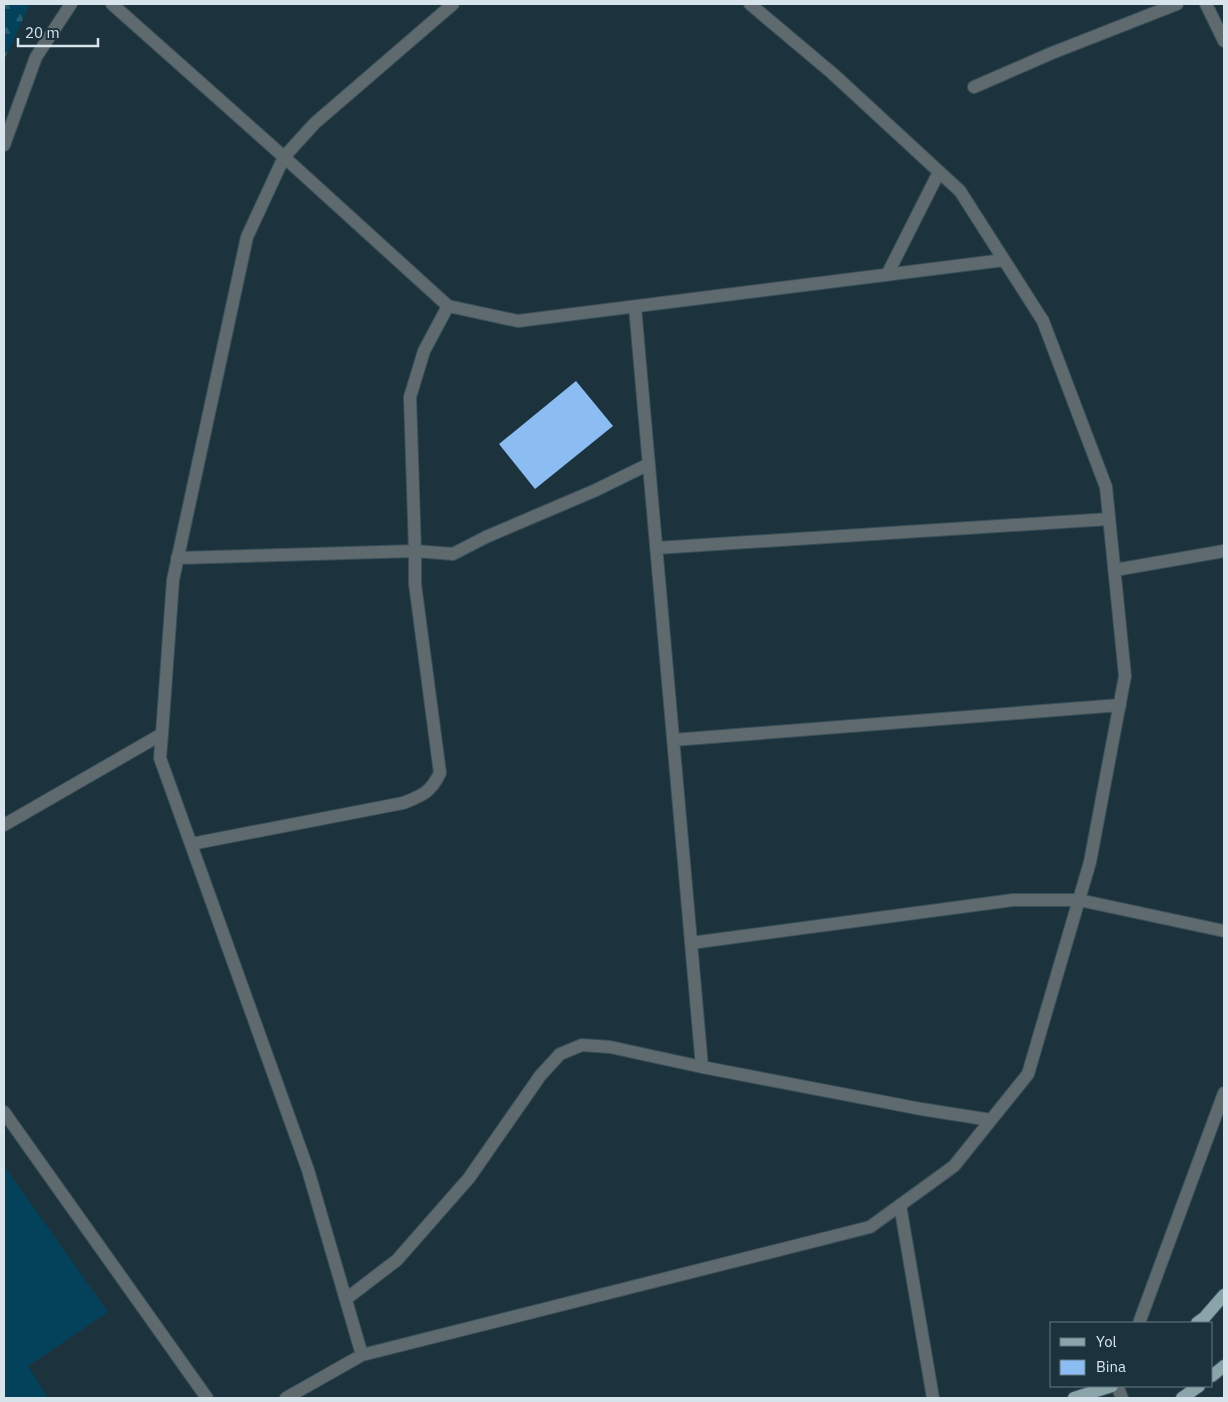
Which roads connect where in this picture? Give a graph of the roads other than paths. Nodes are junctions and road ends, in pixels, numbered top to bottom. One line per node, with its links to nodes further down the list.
1 (71, 4): 9 (street)
2 (112, 4): 10 (street)
3 (453, 4): 10 (street)
4 (750, 4): 11 (street)
5 (1177, 4): 8 (street)
6 (1206, 4): 7 (street)
7 (1224, 41)
8 (974, 87)
9 (4, 145)
10 (284, 156): 14 (street); 21 (street)
11 (939, 172): 12 (street); 13 (street)
12 (1004, 260): 13 (street); 17 (street)
13 (887, 275): 15 (street)
14 (448, 306): 15 (street); 19 (street)
15 (635, 307): 16 (street)
16 (649, 464): 18 (street); 19 (street)
17 (1109, 519): 18 (street); 22 (street)
18 (656, 548): 25 (street)
19 (415, 550): 21 (street); 27 (street)
20 (1224, 551): 22 (street)
21 (177, 558): 24 (street)
22 (1115, 570): 23 (street)
23 (1120, 705): 25 (street); 28 (street)
24 (162, 734): 26 (street); 27 (street)
25 (674, 740): 30 (street)
26 (4, 826)
27 (191, 844): 37 (street)
28 (1079, 900): 29 (street); 30 (street); 34 (street)
29 (1224, 931)
30 (691, 944): 31 (street)
31 (702, 1067): 34 (street); 37 (street)
32 (1224, 1093): 38 (street)
33 (4, 1112): 45 (street)
34 (991, 1120): 35 (street)
35 (900, 1205): 40 (street); 47 (street)
36 (1224, 1295): 39 (main road)
37 (346, 1299): 40 (street)
38 (1139, 1322)
39 (1198, 1322)
40 (362, 1355): 46 (street)
41 (1224, 1366): 42 (main road)
42 (1213, 1375)
43 (1109, 1387): 48 (main road)
44 (1198, 1387): 49 (main road)
45 (206, 1398)
46 (286, 1398)
47 (933, 1398)
48 (1074, 1398)
49 (1182, 1398)

